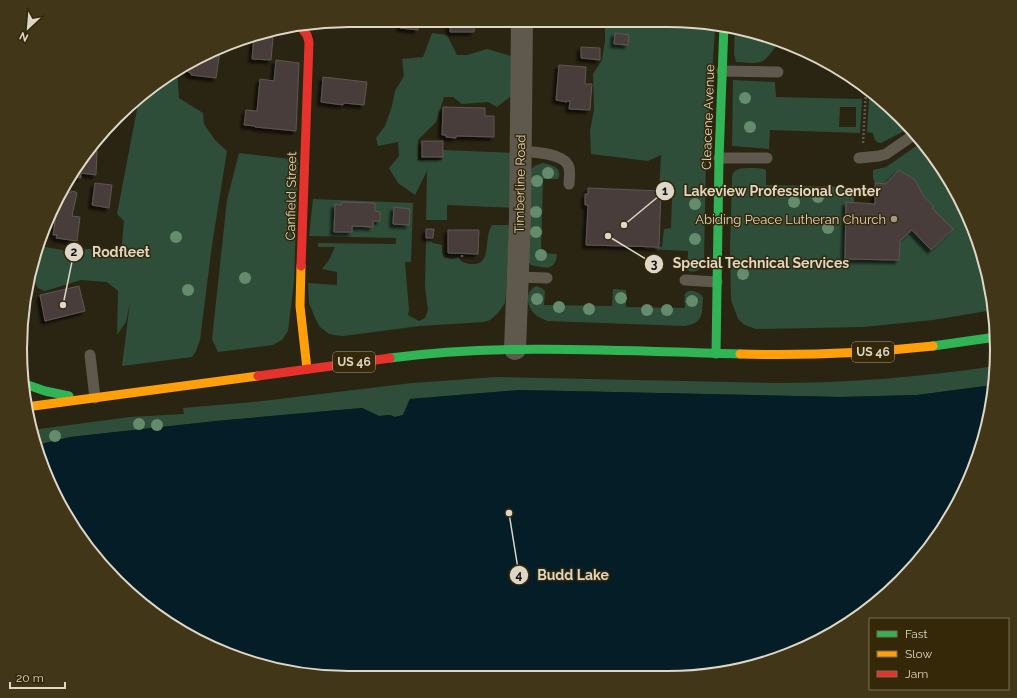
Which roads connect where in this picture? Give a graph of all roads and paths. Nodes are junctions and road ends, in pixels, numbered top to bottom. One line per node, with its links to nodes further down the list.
1 (522, 27): 9 (street, Timberline Road)
2 (304, 30): 22 (main road, Canfield Street)
3 (724, 32): 4 (main road, Cleacene Avenue)
4 (722, 71): 5 (lane); 10 (main road, Cleacene Avenue)
5 (778, 72)
6 (866, 95): 7 (path)
7 (864, 127)
8 (910, 137): 12 (lane)
9 (521, 151): 13 (lane); 14 (street, Timberline Road)
10 (719, 158): 11 (lane); 17 (main road, Cleacene Avenue)
11 (767, 158)
12 (860, 158)
13 (569, 184)
14 (517, 277): 15 (lane); 19 (street, Timberline Road)
15 (547, 278)
16 (685, 280): 17 (lane)
17 (717, 282): 20 (main road, Cleacene Avenue)
18 (989, 338): 20 (main road, US 46)
19 (515, 349): 20 (main road, US 46); 22 (main road, US 46)
20 (716, 354)
21 (90, 355): 24 (lane)
22 (307, 369): 24 (main road, US 46)
23 (29, 386): 25 (main road)
24 (95, 398): 25 (main road, US 46)
25 (82, 400): 26 (main road, US 46)
26 (32, 406)

